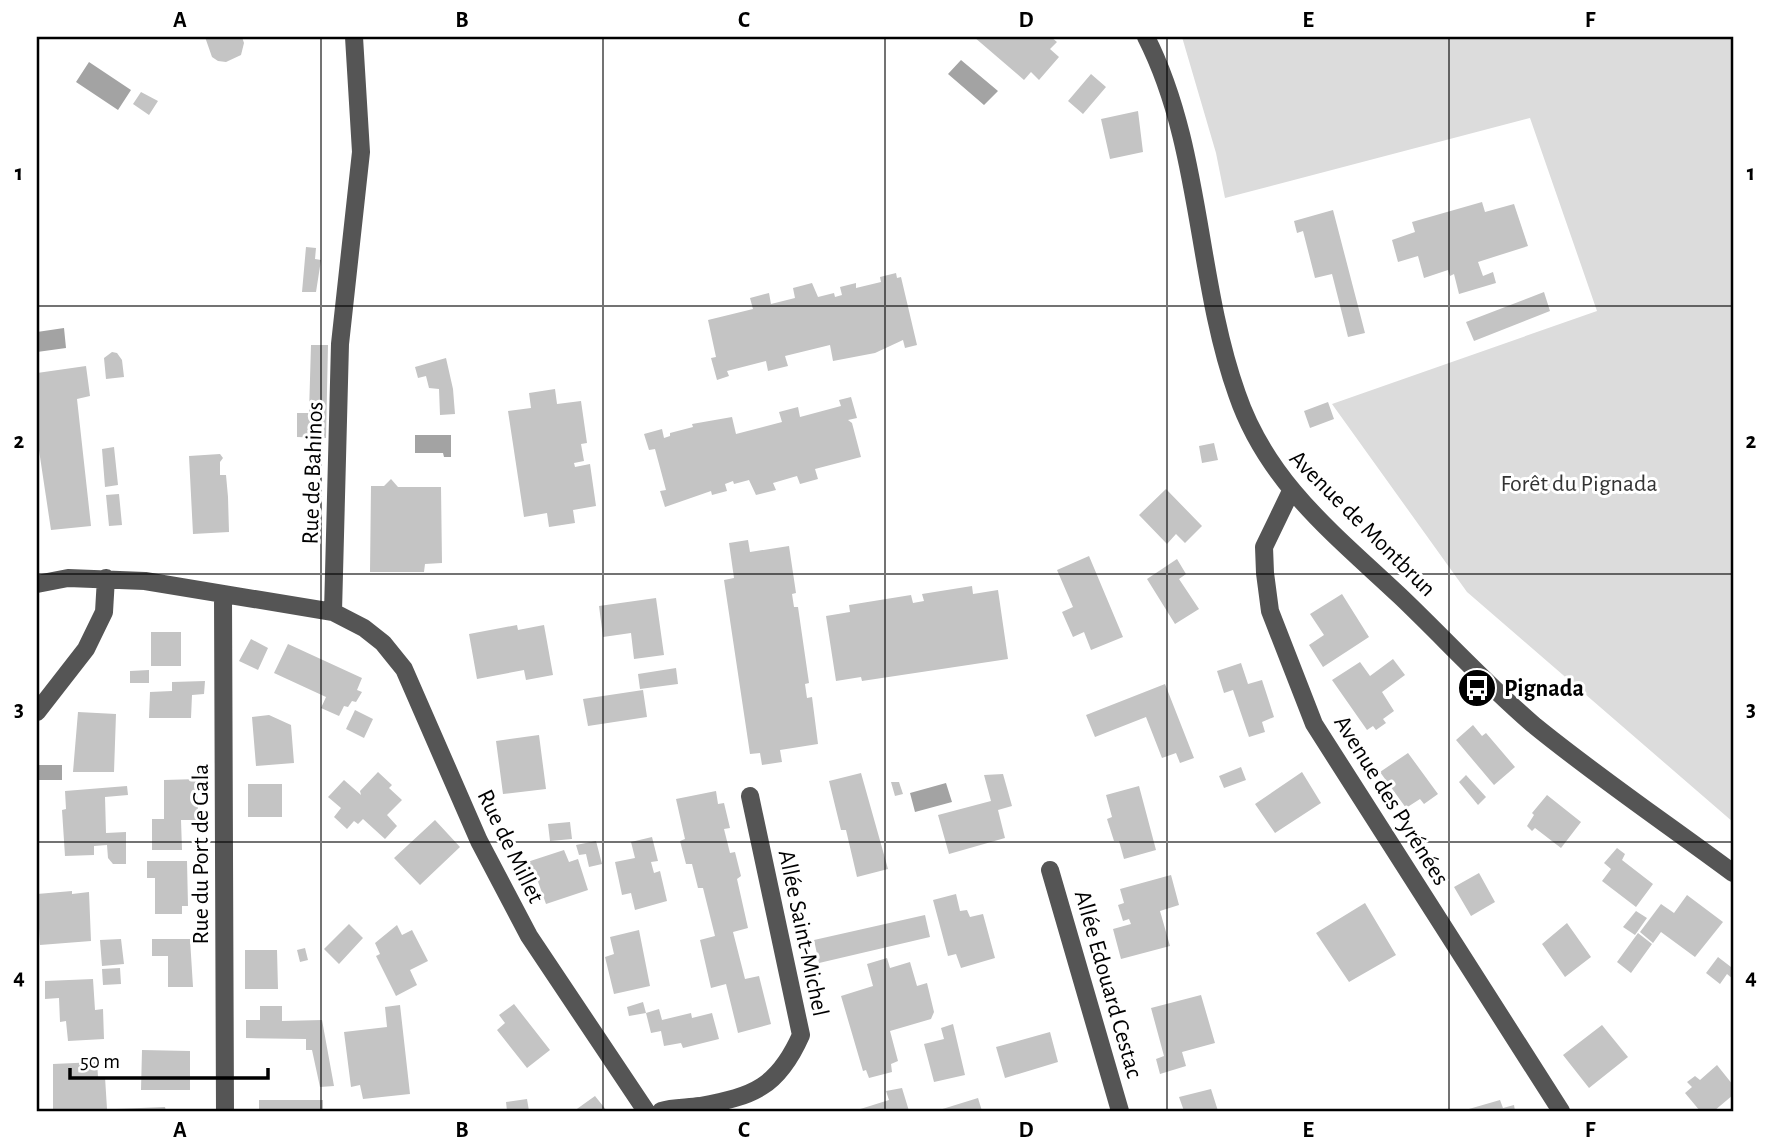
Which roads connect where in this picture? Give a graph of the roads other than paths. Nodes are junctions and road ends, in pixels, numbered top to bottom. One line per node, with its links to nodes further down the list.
1 (354, 37): 7 (street, Rue de Bahinos)
2 (1146, 37): 3 (street, Avenue de Montbrun)
3 (1291, 491): 11 (street, Avenue de Montbrun); 16 (street, Avenue des Pyrénées)
4 (106, 579): 5 (street); 6 (street); 8 (street)
5 (37, 584)
6 (223, 596): 7 (street); 12 (street, Rue du Port de Gala)
7 (333, 612): 13 (street, Rue de Millet)
8 (37, 712)
9 (750, 796): 14 (street, Allée Saint-Michel)
10 (1051, 870): 15 (street, Allée Edouard Cestac)
11 (1733, 873)
12 (225, 1111)
13 (646, 1111)
14 (661, 1111)
15 (1120, 1111)
16 (1561, 1111)

